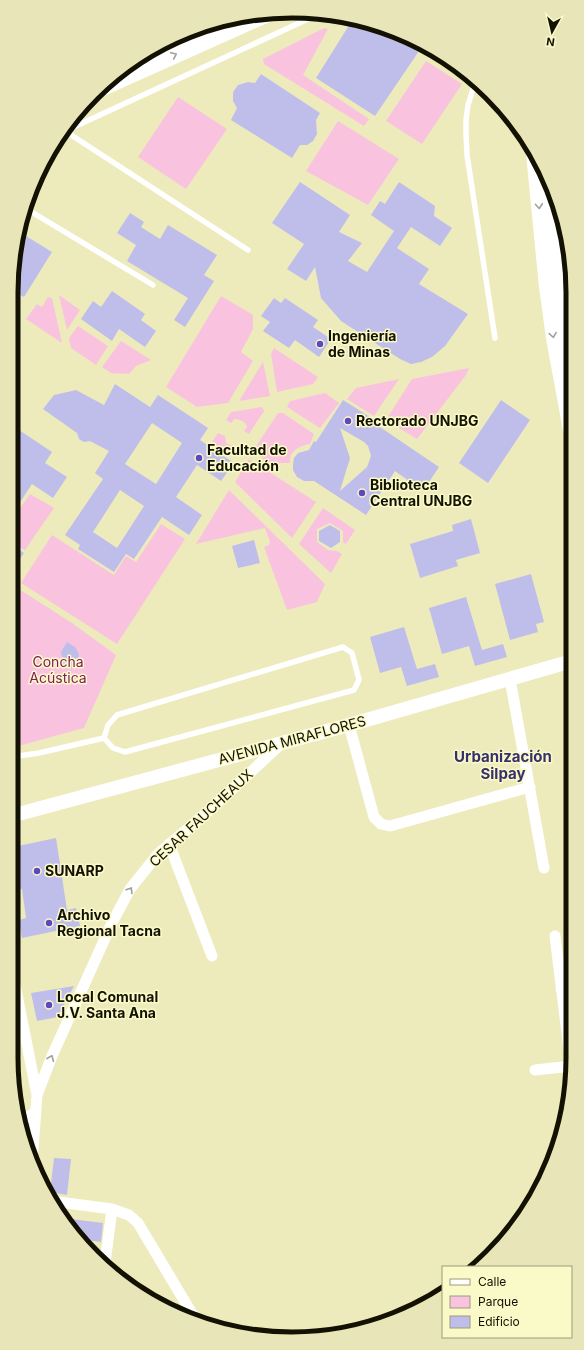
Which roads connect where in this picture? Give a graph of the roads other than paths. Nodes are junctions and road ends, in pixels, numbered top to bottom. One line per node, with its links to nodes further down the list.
1 (308, 19): 7 (lane)
2 (249, 21): 4 (highway)
3 (233, 24): 4 (highway)
4 (200, 43): 5 (highway, one-way to 4)
5 (120, 79)
6 (474, 87): 15 (lane)
7 (74, 126)
8 (68, 134): 12 (lane)
9 (535, 166): 16 (main road, one-way to 16)
10 (30, 211): 13 (lane)
11 (553, 211): 14 (main road)
12 (248, 250)
13 (153, 285)
14 (566, 316)
15 (495, 338)
16 (566, 403)
17 (566, 663): 18 (street, AVENIDA MIRAFLORES)
18 (510, 679): 19 (street, AVENIDA MIRAFLORES); 23 (street)
19 (349, 725): 21 (street, AVENIDA MIRAFLORES); 23 (street)
20 (104, 738): 20 (lane); 22 (lane)
21 (283, 742): 24 (street, AVENIDA MIRAFLORES); 25 (street, CESAR FAUCHEAUX)
22 (18, 756)
23 (530, 787): 26 (street)
24 (18, 814)
25 (169, 844): 28 (street); 35 (street, CESAR FAUCHEAUX, one-way to 25)
26 (544, 868)
27 (555, 936): 29 (street)
28 (212, 956)
29 (561, 989): 30 (street); 32 (street)
30 (566, 989)
31 (18, 1003): 35 (street)
32 (566, 1028)
33 (566, 1067): 34 (street)
34 (535, 1070)
35 (36, 1095): 36 (street)
36 (36, 1112): 37 (street); 38 (street)
37 (25, 1119)
38 (33, 1147)
39 (59, 1202): 40 (street)
40 (112, 1209): 41 (street); 42 (street)
41 (106, 1259)
42 (190, 1312)

